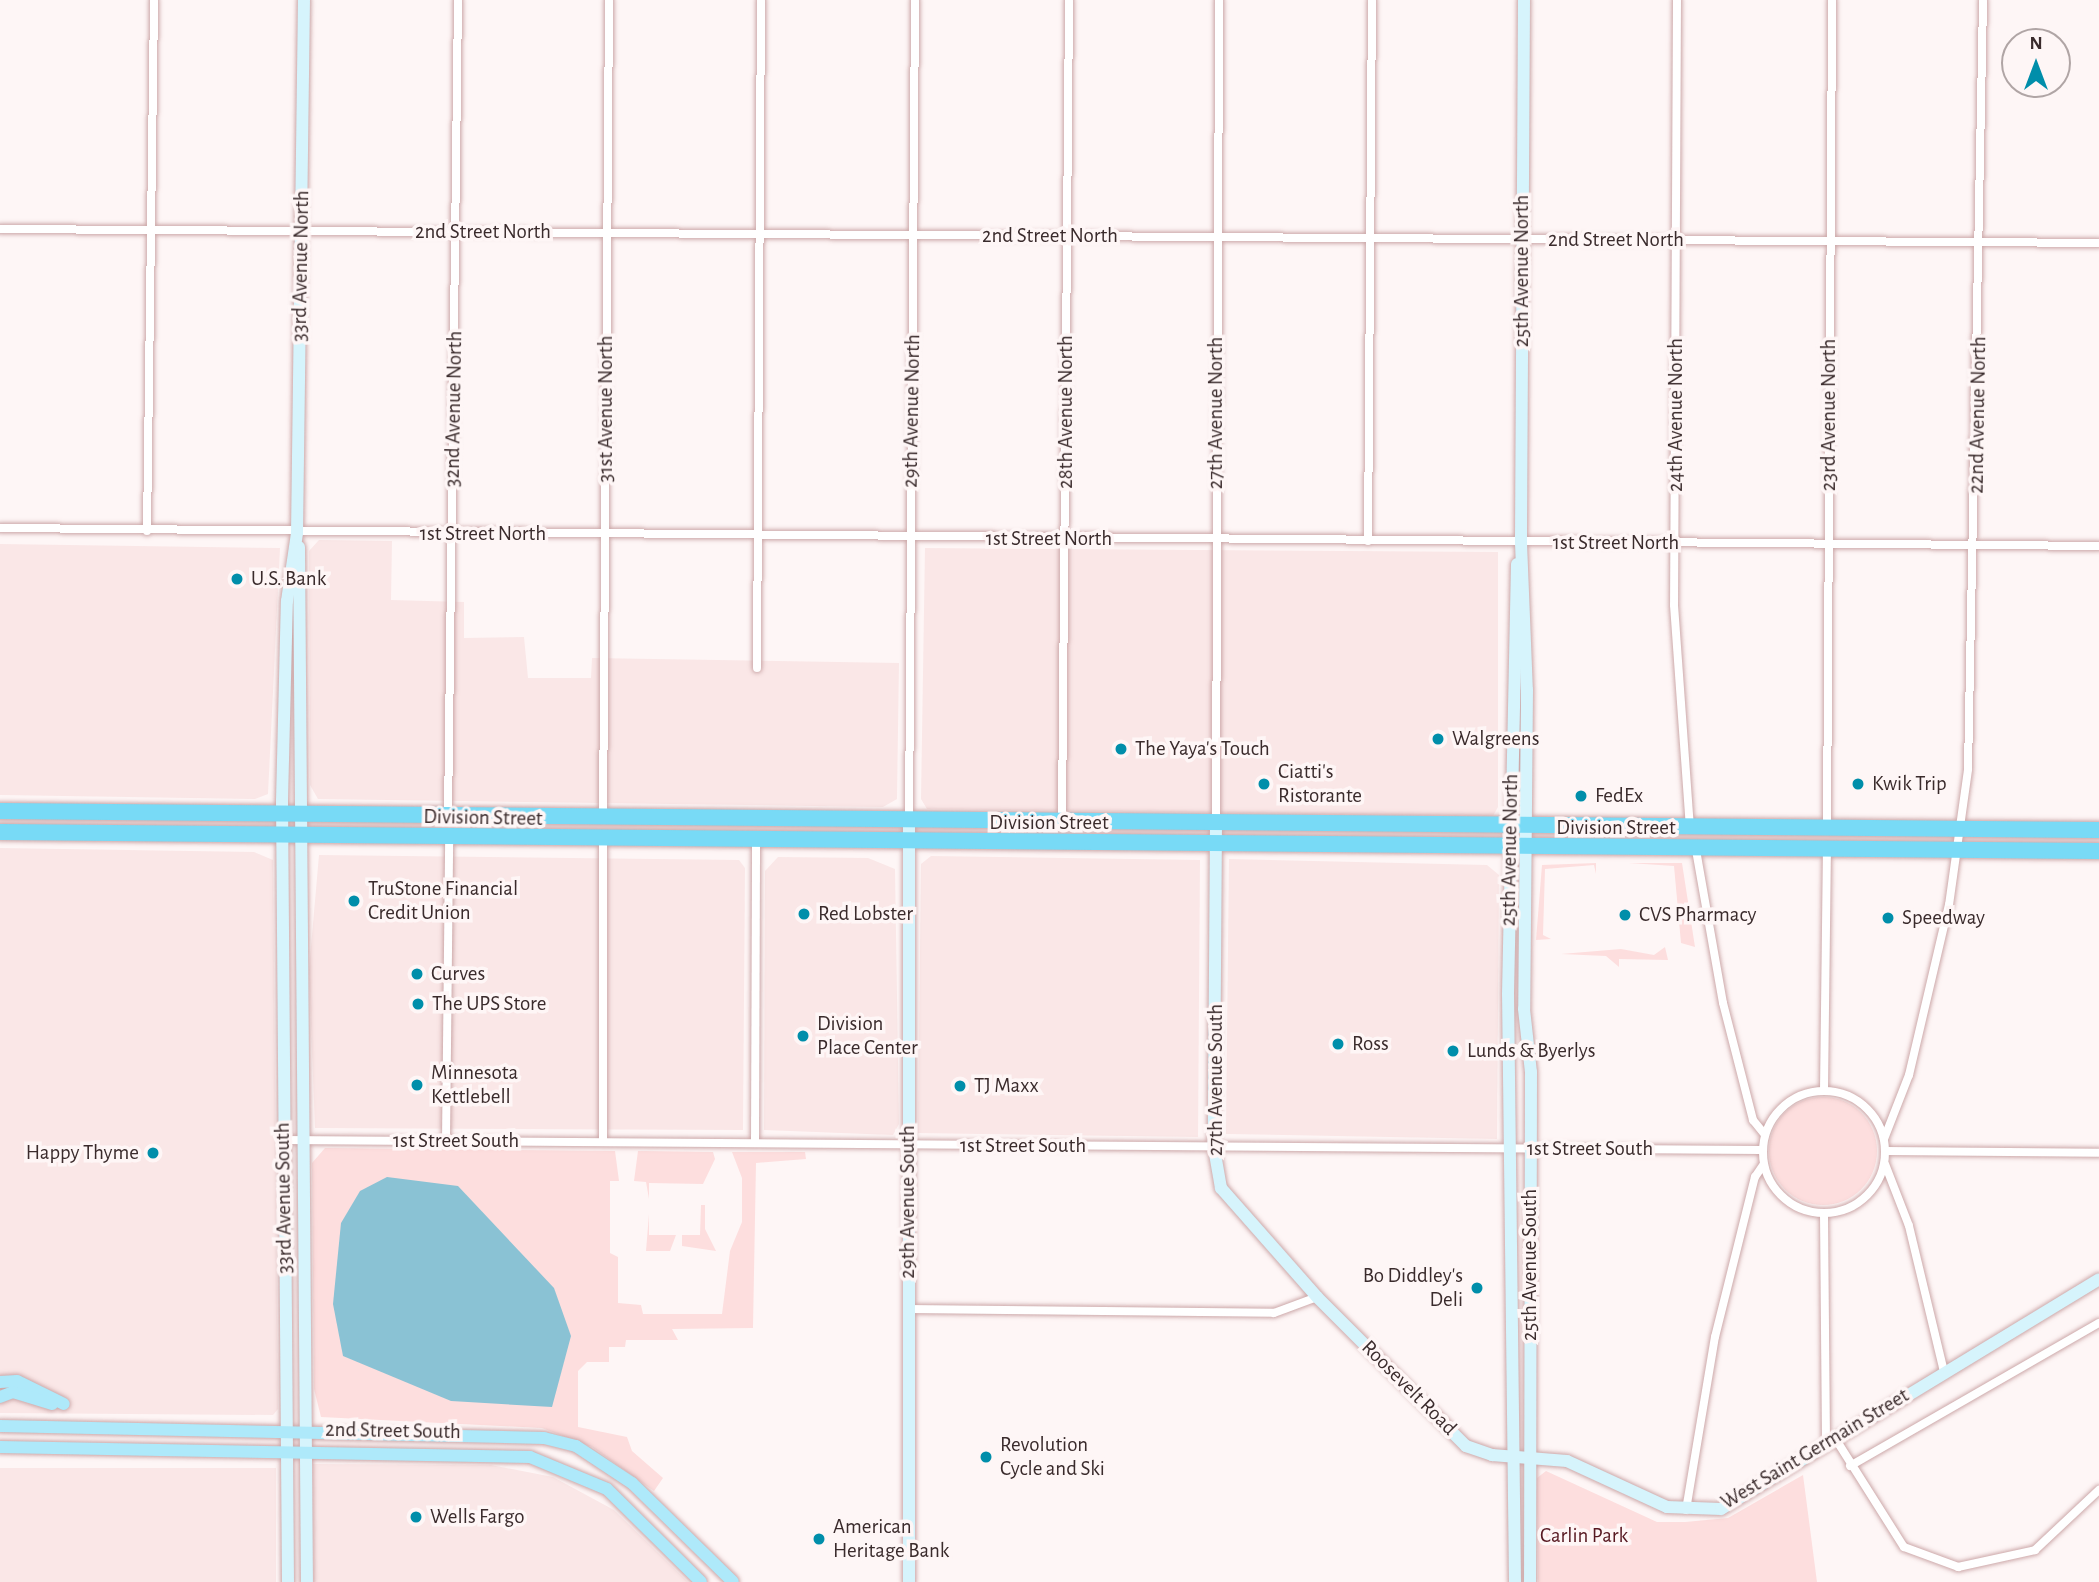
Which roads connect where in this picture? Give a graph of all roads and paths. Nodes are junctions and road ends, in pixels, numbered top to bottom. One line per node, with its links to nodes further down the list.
1 (154, 0): 15 (street)
2 (304, 0): 16 (street, 33rd Avenue North)
3 (458, 0): 17 (street, 32nd Avenue North)
4 (608, 0): 18 (street, 31st Avenue North)
5 (761, 0): 19 (street)
6 (915, 0): 20 (street, 29th Avenue North)
7 (1069, 0): 21 (street, 28th Avenue North)
8 (1219, 0): 22 (street, 27th Avenue North)
9 (1372, 0): 23 (street)
10 (1524, 0): 24 (street, 25th Avenue North)
11 (1676, 0): 25 (street, 24th Avenue North)
12 (1832, 0): 26 (street, 23rd Avenue North)
13 (1983, 0): 27 (street, 22nd Avenue North)
14 (0, 229): 15 (street, 2nd Street North)
15 (151, 230): 16 (street, 2nd Street North); 30 (street)
16 (302, 231): 17 (street, 2nd Street North); 31 (street, 33rd Avenue North)
17 (457, 232): 18 (street, 2nd Street North); 32 (street, 32nd Avenue North)
18 (607, 233): 19 (street, 2nd Street North); 33 (street, 31st Avenue North)
19 (760, 234): 20 (street, 2nd Street North); 34 (street)
20 (914, 235): 21 (street, 2nd Street North); 35 (street, 29th Avenue North)
21 (1067, 236): 22 (street, 2nd Street North); 36 (street, 28th Avenue North)
22 (1218, 237): 23 (street, 2nd Street North); 37 (street, 27th Avenue North)
23 (1370, 238): 24 (street, 2nd Street North); 38 (street)
24 (1523, 239): 25 (street, 2nd Street North); 39 (street, 25th Avenue North)
25 (1677, 240): 26 (street, 2nd Street North); 40 (street, 24th Avenue North)
26 (1830, 241): 27 (street, 2nd Street North); 41 (street, 23rd Avenue North)
27 (1982, 242): 28 (street, 2nd Street North); 42 (street, 22nd Avenue North)
28 (2099, 243)
29 (0, 528): 30 (street, 1st Street North)
30 (147, 531): 31 (street, 1st Street North)
31 (297, 533): 32 (street, 1st Street North); 46 (street, 33rd Avenue North); 47 (street, 33rd Avenue North)
32 (452, 534): 33 (street, 1st Street North); 48 (street, 32nd Avenue North)
33 (605, 535): 34 (street, 1st Street North); 49 (street, 31st Avenue North)
34 (757, 536): 35 (street, 1st Street North); 44 (street)
35 (910, 538): 36 (street, 1st Street North); 50 (street, 29th Avenue North)
36 (1065, 539): 37 (street, 1st Street North); 51 (street, 28th Avenue North)
37 (1216, 540): 38 (street, 1st Street North); 52 (street, 27th Avenue North)
38 (1368, 541): 39 (street, 1st Street North)
39 (1521, 542): 40 (street, 1st Street North); 53 (street, 25th Avenue North); 54 (street, 25th Avenue North)
40 (1675, 543): 41 (street, 1st Street North); 55 (street, 24th Avenue North)
41 (1828, 544): 42 (street, 1st Street North); 56 (street, 23rd Avenue North)
42 (1976, 545): 43 (street, 1st Street North); 58 (street, 22nd Avenue North)
43 (2099, 546)
44 (757, 668)
45 (0, 811): 46 (highway, Division Street)
46 (282, 815): 47 (highway, Division Street); 60 (street, 33rd Avenue South)
47 (300, 815): 48 (highway, Division Street); 61 (street, 33rd Avenue South)
48 (448, 818): 49 (highway, Division Street)
49 (603, 819): 50 (highway, Division Street)
50 (909, 823): 51 (highway, Division Street); 65 (street, 29th Avenue South)
51 (1062, 824): 52 (highway, Division Street)
52 (1216, 825): 53 (highway, Division Street); 66 (street, 27th Avenue South)
53 (1511, 827): 54 (highway, Division Street); 67 (street, 25th Avenue North)
54 (1528, 828): 55 (highway, Division Street); 67 (street, 25th Avenue North)
55 (1690, 829): 56 (highway, Division Street)
56 (1827, 830): 58 (highway, Division Street)
57 (2099, 830): 58 (highway, Division Street)
58 (1962, 831): 71 (street, 22nd Avenue North)
59 (0, 832): 60 (highway, Division Street)
60 (282, 837): 61 (highway, Division Street); 77 (street, 33rd Avenue South)
61 (301, 837): 62 (highway, Division Street); 78 (street, 33rd Avenue South)
62 (449, 839): 63 (highway, Division Street); 79 (street)
63 (603, 840): 64 (highway, Division Street); 80 (street)
64 (756, 842): 65 (highway, Division Street); 81 (street)
65 (909, 843): 66 (highway, Division Street); 82 (street, 29th Avenue South)
66 (1216, 846): 67 (highway, Division Street); 83 (street, 27th Avenue South)
67 (1519, 848): 68 (highway, Division Street); 72 (street, 25th Avenue North); 73 (street, 25th Avenue North)
68 (1696, 850): 69 (highway, Division Street); 75 (street)
69 (1827, 850): 71 (highway, Division Street); 74 (street)
70 (2099, 851): 71 (highway, Division Street)
71 (1959, 852): 76 (street, 22nd Avenue North)
72 (1508, 948): 84 (street, 25th Avenue South)
73 (1525, 948): 85 (street, 25th Avenue South)
74 (1824, 1091): 75 (street); 76 (street)
75 (1765, 1135): 86 (street)
76 (1884, 1139): 87 (street)
77 (283, 1140): 78 (street, 1st Street South); 100 (street, 33rd Avenue South)
78 (302, 1140): 79 (street, 1st Street South); 101 (street, 33rd Avenue South)
79 (446, 1141): 80 (street, 1st Street South)
80 (603, 1142): 81 (street, 1st Street South)
81 (754, 1143): 82 (street, 1st Street South)
82 (907, 1145): 83 (street, 1st Street South); 94 (street, 29th Avenue South)
83 (1214, 1148): 84 (street, 1st Street South); 93 (street, 27th Avenue South)
84 (1514, 1149): 85 (street, 1st Street South); 106 (street, 25th Avenue South)
85 (1530, 1149): 86 (street, 1st Street South); 107 (street, 25th Avenue South)
86 (1762, 1150): 90 (street)
87 (1886, 1151): 88 (street); 89 (street)
88 (2099, 1153)
89 (1885, 1164): 91 (street); 96 (street)
90 (1763, 1165): 91 (street); 110 (street)
91 (1824, 1214): 102 (street)
92 (2099, 1279): 96 (street, West Saint Germain Street)
93 (1317, 1297): 94 (street); 106 (street, Roosevelt Road)
94 (908, 1309): 115 (street, 29th Avenue South)
95 (2099, 1323): 108 (street, West Saint Germain Street)
96 (1944, 1372): 102 (street, West Saint Germain Street)
97 (0, 1382): 98 (main road)
98 (0, 1397)
99 (3, 1424): 100 (main road, 2nd Street South)
100 (285, 1429): 101 (main road, 2nd Street South); 104 (street, 33rd Avenue South)
101 (306, 1429): 105 (street, 33rd Avenue South); 114 (main road, 2nd Street South)
102 (1830, 1440): 108 (street); 110 (street, West Saint Germain Street)
103 (4, 1449): 104 (main road, 2nd Street South)
104 (285, 1449): 105 (main road, 2nd Street South); 111 (street, 33rd Avenue South)
105 (306, 1449): 112 (street, 33rd Avenue South); 113 (main road, 2nd Street South)
106 (1512, 1455): 107 (street, West Saint Germain Street); 116 (street, 25th Avenue South)
107 (1529, 1455): 110 (street, West Saint Germain Street); 117 (street, 25th Avenue South)
108 (1850, 1465): 109 (street)
109 (2099, 1490)
110 (1686, 1510)
111 (288, 1582)
112 (307, 1582)
113 (701, 1582)
114 (733, 1582)
115 (909, 1582)
116 (1515, 1582)
117 (1530, 1582)

